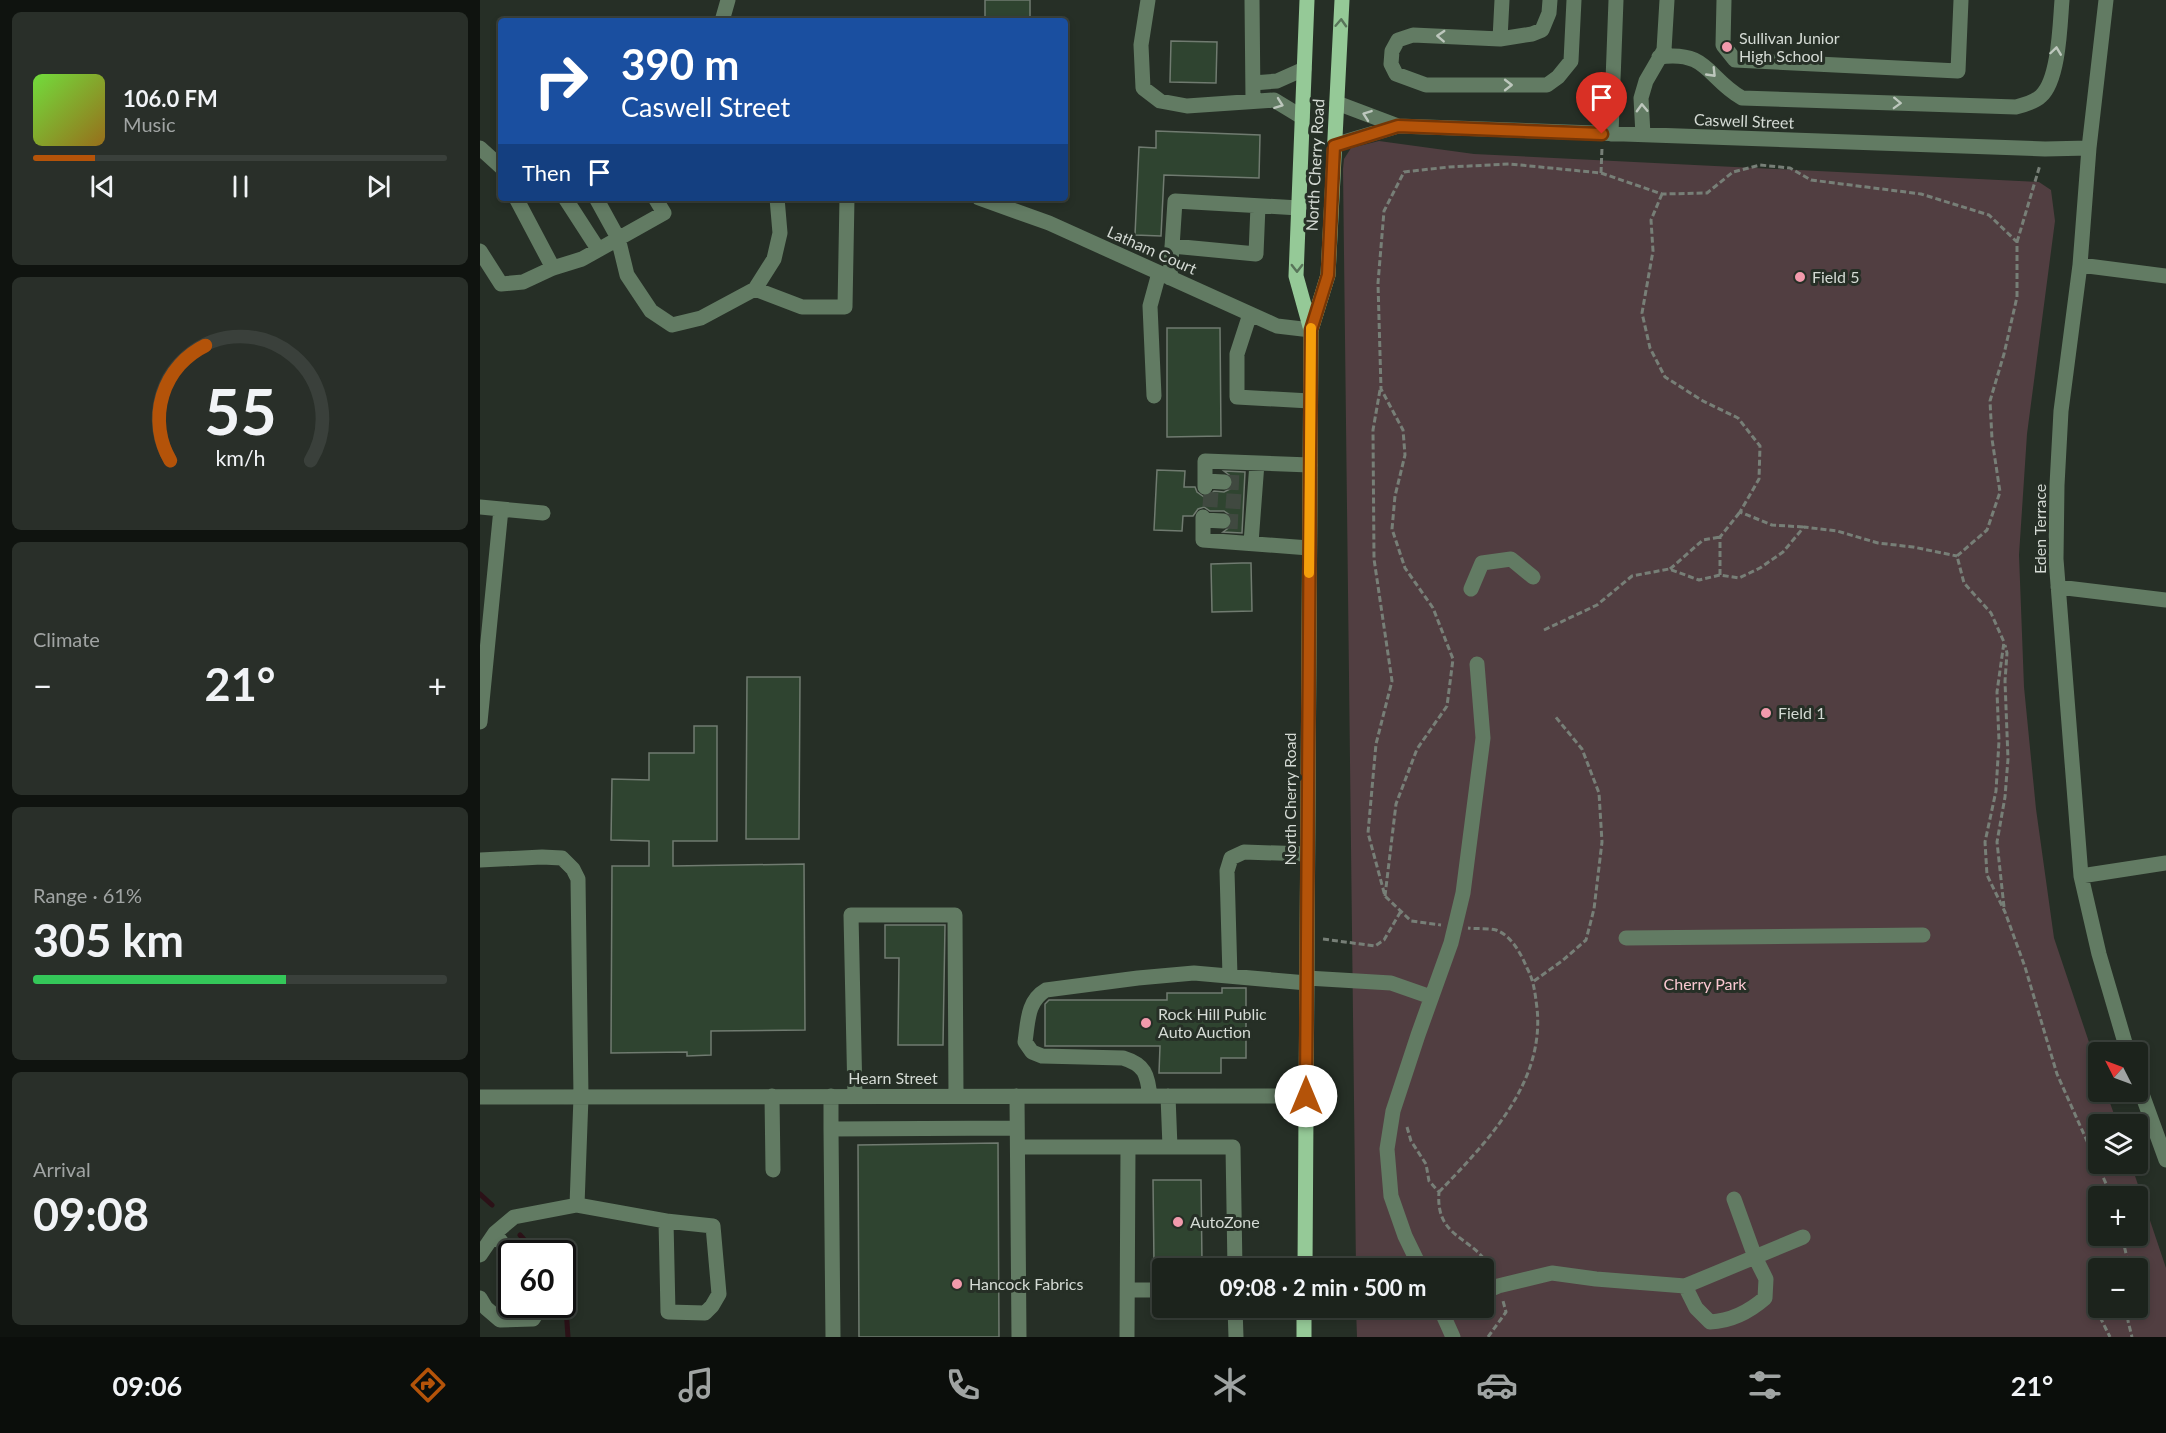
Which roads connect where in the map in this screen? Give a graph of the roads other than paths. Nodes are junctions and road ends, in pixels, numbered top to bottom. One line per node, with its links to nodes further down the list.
1 (728, 0): 15 (street)
2 (1148, 0): 20 (street)
3 (1252, 0): 19 (street)
4 (1307, 0): 18 (main road, North Cherry Road)
5 (1342, 0): 21 (main road, North Cherry Road, one-way to 5)
6 (1502, 0): 16 (street)
7 (1550, 0): 16 (street)
8 (1574, 0): 16 (street, one-way to 8)
9 (1616, 0): 24 (street)
10 (1667, 0): 17 (street)
11 (1724, 0): 12 (street)
12 (1961, 0)
13 (2062, 0): 17 (street, one-way to 13)
14 (2106, 0): 28 (street, Eden Terrace)
15 (723, 18)
16 (1500, 39)
17 (1659, 57): 25 (street, one-way to 17)
18 (1304, 69): 19 (street); 22 (main road, North Cherry Road)
19 (1253, 83): 20 (street)
20 (1253, 100): 22 (street, one-way to 22)
21 (1337, 103): 23 (street, Caswell Street, one-way to 21); 26 (main road, North Cherry Road)
22 (1302, 117): 38 (main road, North Cherry Road)
23 (1398, 126): 24 (street, Caswell Street); 26 (street, Caswell Street)
24 (1606, 134): 25 (street, Caswell Street)
25 (1643, 135): 28 (street, Caswell Street)
26 (1334, 146): 49 (main road, North Cherry Road)
27 (480, 148): 29 (street)
28 (2090, 148): 43 (street, Eden Terrace)
29 (498, 166)
30 (518, 201): 44 (street)
31 (566, 201): 41 (street)
32 (598, 201): 39 (street)
33 (657, 201): 39 (street)
34 (777, 201): 47 (street)
35 (847, 201): 47 (street)
36 (987, 201): 45 (street, Latham Court)
37 (1258, 206): 38 (street); 40 (street); 40 (street)
38 (1299, 208): 49 (main road, North Cherry Road, one-way to 49)
39 (618, 238): 41 (street); 47 (street)
40 (1172, 246): 45 (street)
41 (598, 249): 44 (street)
42 (480, 250): 44 (street)
43 (2080, 265): 46 (street); 62 (street, Eden Terrace)
44 (553, 268)
45 (1165, 275): 48 (street, Latham Court); 50 (street)
46 (2166, 276)
47 (755, 289)
48 (1250, 314): 49 (street, Latham Court); 51 (street)
49 (1311, 330): 51 (main road, North Cherry Road)
50 (1154, 396)
51 (1310, 401): 53 (main road, North Cherry Road)
52 (1257, 463): 53 (street); 54 (street); 59 (street)
53 (1310, 465): 60 (main road, North Cherry Road)
54 (1224, 482)
55 (480, 507): 56 (street)
56 (501, 509): 57 (street); 66 (street)
57 (543, 513)
58 (1223, 521): 59 (street)
59 (1251, 543): 60 (street)
60 (1309, 548): 67 (main road, North Cherry Road)
61 (1533, 577): 63 (street)
62 (2058, 587): 64 (street); 70 (street, Eden Terrace)
63 (1471, 590)
64 (2166, 600)
65 (1477, 663): 75 (street)
66 (480, 722)
67 (1307, 854): 73 (street); 74 (main road, North Cherry Road)
68 (480, 860): 86 (street)
69 (2166, 863): 70 (street)
70 (2081, 876): 76 (street, Eden Terrace)
71 (1923, 934): 72 (street)
72 (1626, 938)
73 (1230, 976): 74 (street); 82 (street)
74 (1307, 981): 75 (street); 84 (main road, North Cherry Road)
75 (1431, 997): 105 (street)
76 (2125, 1042)
77 (772, 1096): 78 (street, Hearn Street); 86 (street, Hearn Street); 94 (street)
78 (831, 1096): 79 (street, Hearn Street); 89 (street)
79 (855, 1096): 80 (street, Hearn Street); 80 (street)
80 (956, 1096): 81 (street, Hearn Street)
81 (1017, 1096): 82 (street, Hearn Street); 88 (street)
82 (1150, 1096): 83 (street, Hearn Street)
83 (1168, 1096): 84 (street, Hearn Street); 91 (street)
84 (1306, 1096): 104 (main road, North Cherry Road)
85 (480, 1097): 86 (street, Hearn Street)
86 (581, 1097): 96 (street)
87 (2145, 1102): 93 (street)
88 (1017, 1128): 89 (street); 92 (street)
89 (831, 1129): 115 (street)
90 (1128, 1147): 91 (street); 92 (street); 108 (street)
91 (1170, 1147): 103 (street)
92 (1018, 1148): 116 (street)
93 (2166, 1160)
94 (773, 1170)
95 (1734, 1199): 102 (street)
96 (577, 1205): 97 (street); 98 (street)
97 (666, 1221): 97 (street)
98 (495, 1233): 100 (street); 101 (street)
99 (1803, 1237): 102 (street)
100 (500, 1240)
101 (480, 1255)
102 (1755, 1257): 106 (street); 106 (street)
103 (1235, 1258)
104 (1305, 1258)
105 (1415, 1258)
106 (1685, 1286): 107 (street)
107 (1494, 1288)
108 (1128, 1290): 109 (street); 117 (street)
109 (1152, 1290)
110 (480, 1298): 111 (street)
111 (534, 1318)
112 (1235, 1318): 118 (street)
113 (1304, 1318): 119 (main road)
114 (1447, 1318): 120 (street)
115 (833, 1337)
116 (1019, 1337)
117 (1127, 1337)
118 (1236, 1337)
119 (1304, 1337)
120 (1453, 1337)

